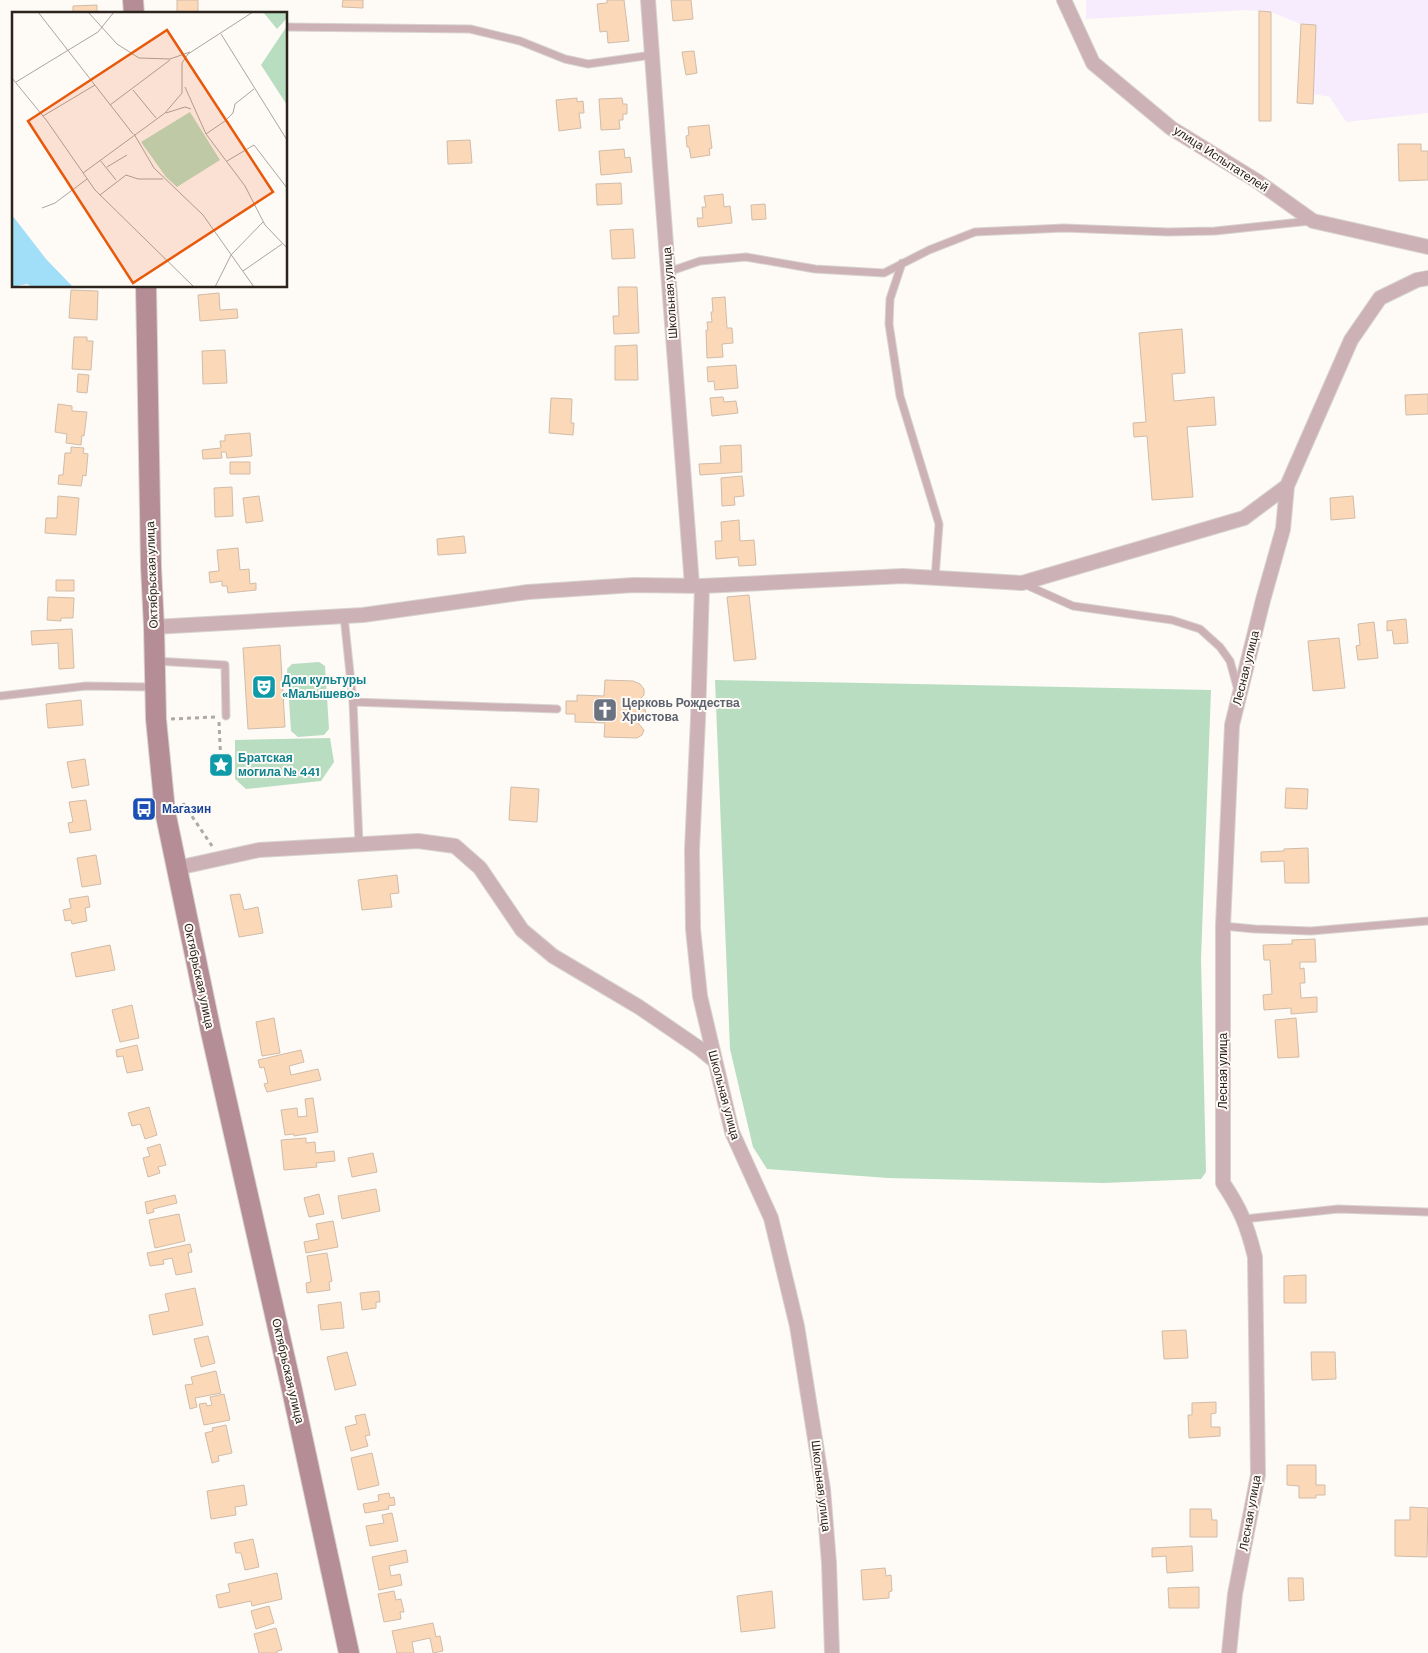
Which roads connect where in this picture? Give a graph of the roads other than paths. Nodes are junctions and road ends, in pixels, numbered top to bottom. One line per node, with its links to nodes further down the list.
1 (648, 0): 4 (street, Школьная улица)
2 (1064, 0): 5 (street, улица Испытателей)
3 (288, 26): 4 (lane)
4 (652, 55): 8 (street, Школьная улица)
5 (1313, 221): 6 (street, улица Испытателей); 7 (lane)
6 (1428, 247)
7 (902, 263): 8 (lane); 12 (lane)
8 (668, 272): 14 (street, Школьная улица)
9 (1428, 278): 11 (street)
10 (146, 288): 16 (street, Октябрьская улица)
11 (1287, 486): 13 (street); 19 (street, Лесная улица)
12 (936, 578): 13 (street); 14 (street)
13 (1022, 582): 19 (lane)
14 (697, 585): 15 (street); 28 (street, Школьная улица)
15 (344, 616): 16 (street); 21 (lane)
16 (154, 627): 17 (street, Октябрьская улица)
17 (155, 661): 18 (street, Октябрьская улица); 23 (lane)
18 (155, 687): 20 (lane); 25 (street, Октябрьская улица)
19 (1240, 694): 27 (street, Лесная улица)
20 (0, 696)
21 (353, 702): 22 (lane); 24 (lane)
22 (557, 709)
23 (226, 716)
24 (359, 844): 25 (street); 28 (street)
25 (177, 868): 31 (street, Октябрьская улица)
26 (1428, 921): 27 (lane)
27 (1223, 926): 30 (street, Лесная улица)
28 (715, 1061): 32 (street, Школьная улица)
29 (1428, 1212): 30 (lane)
30 (1244, 1219): 33 (street, Лесная улица)
31 (349, 1653)
32 (832, 1653)
33 (1229, 1653)

